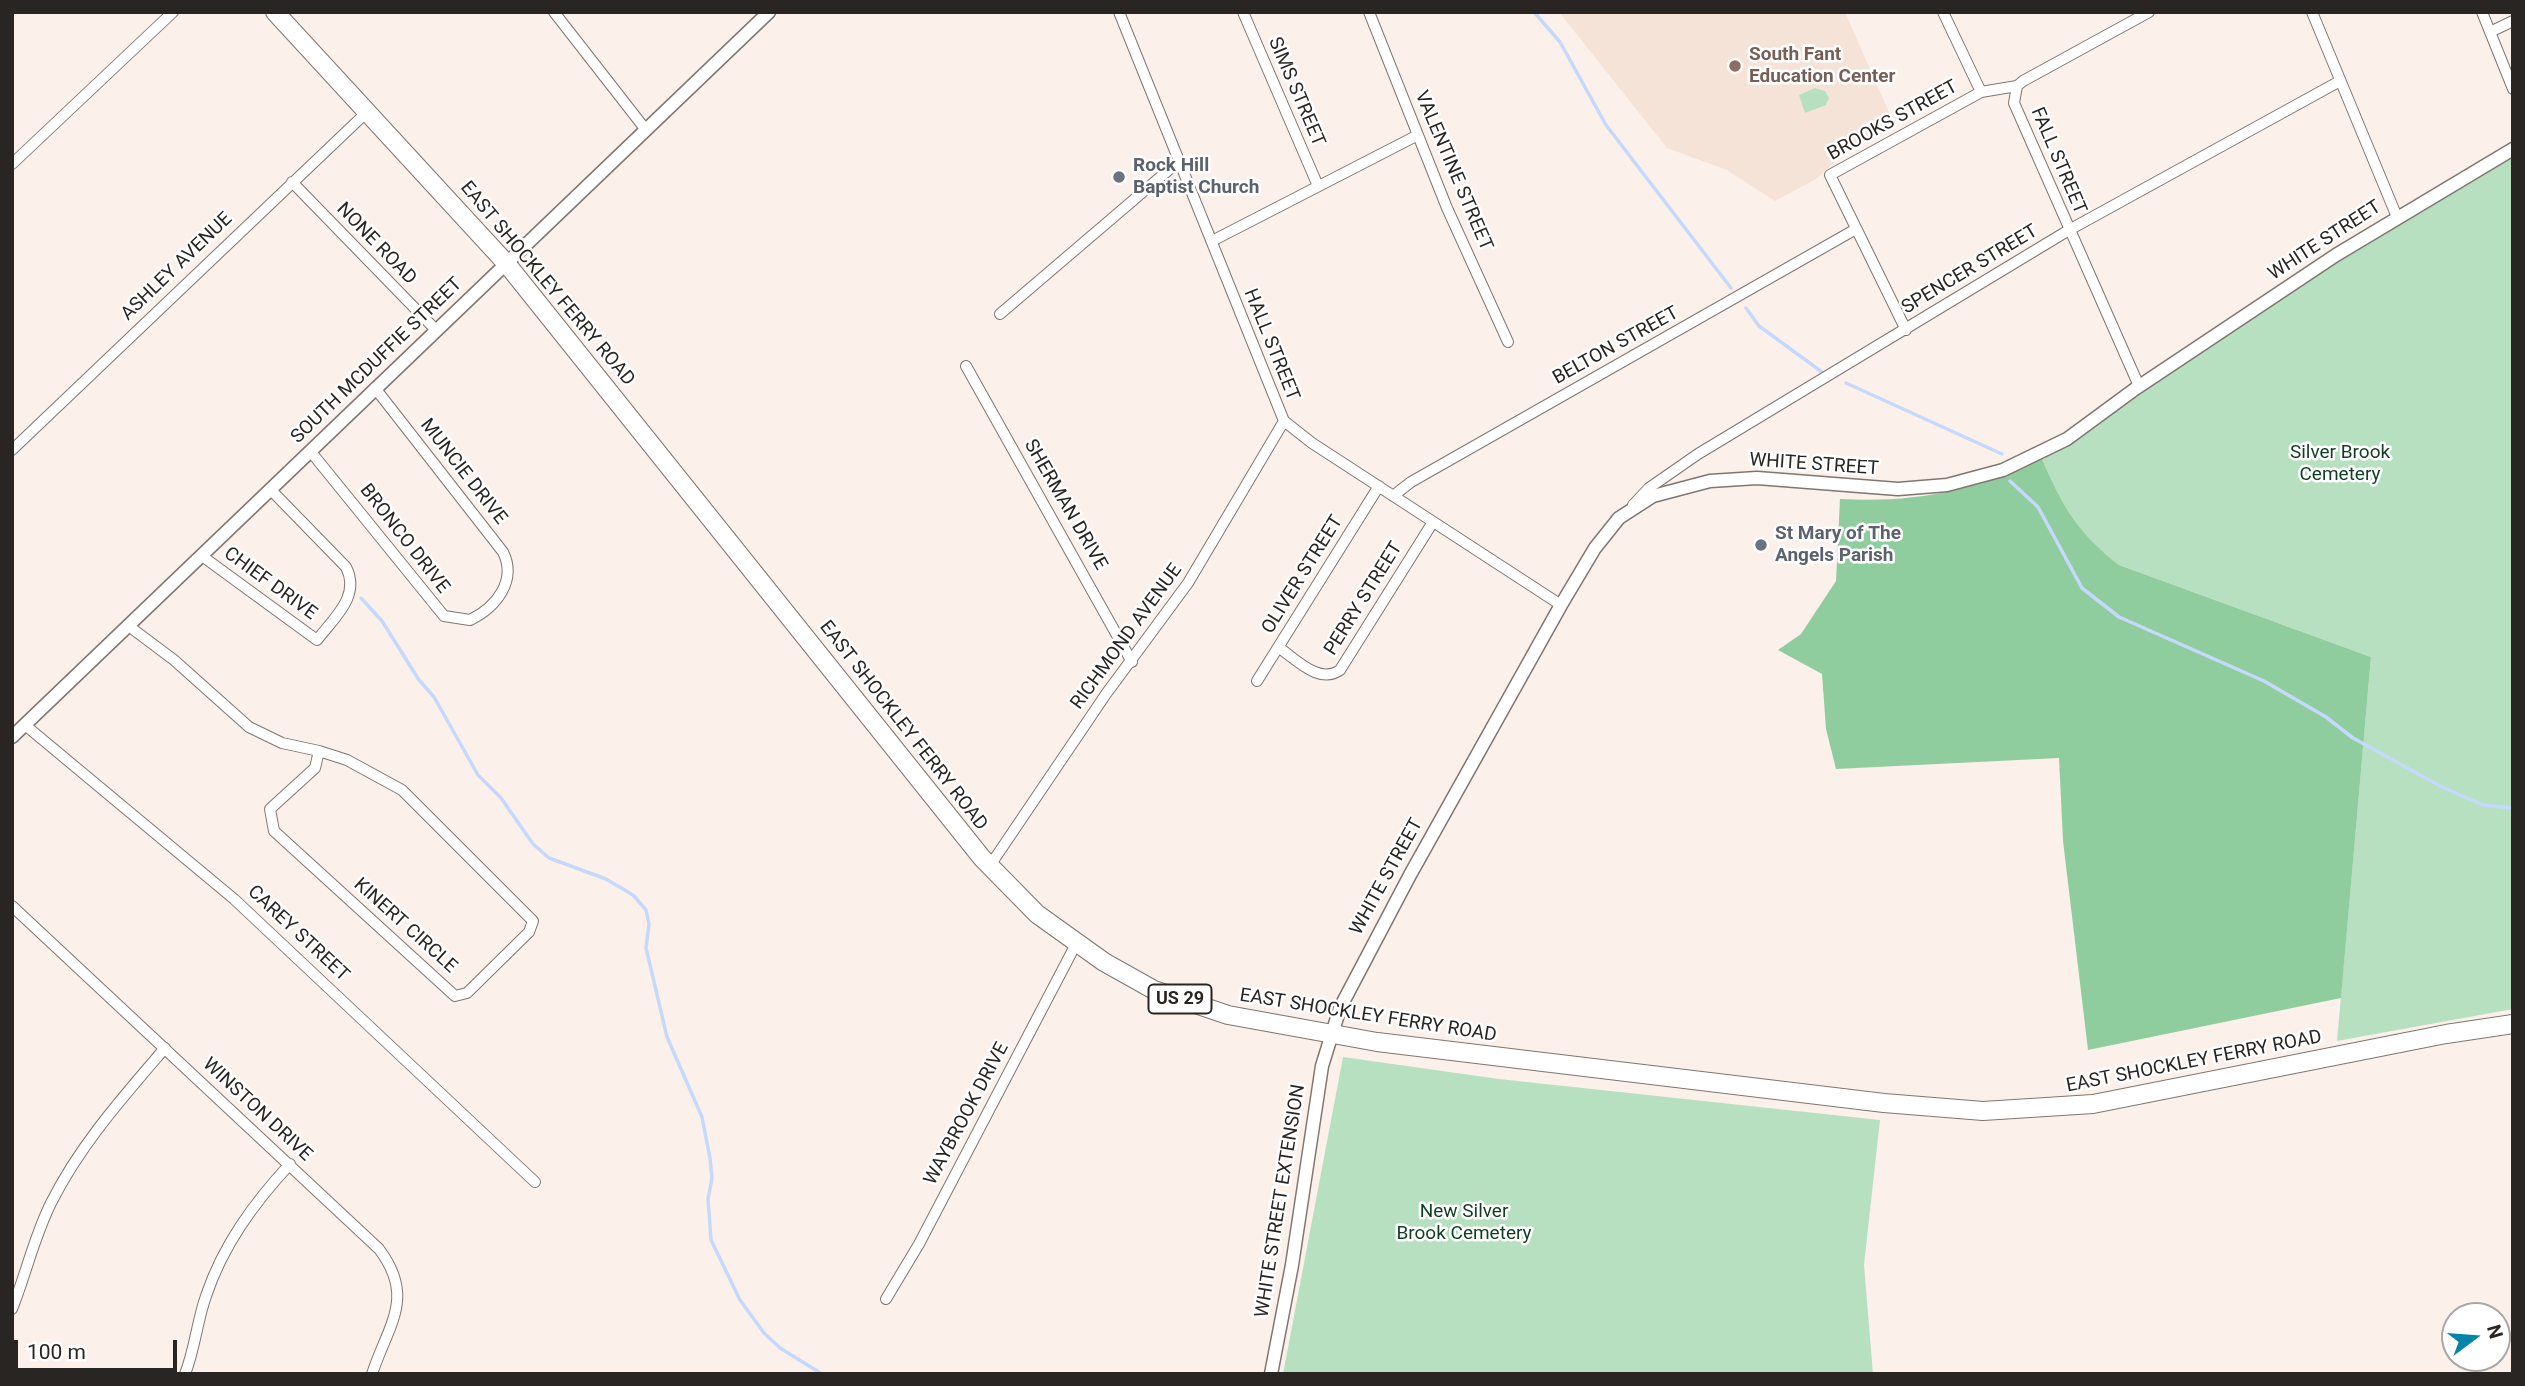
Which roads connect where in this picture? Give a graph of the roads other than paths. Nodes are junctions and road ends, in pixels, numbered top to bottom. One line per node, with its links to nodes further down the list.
1 (173, 12): 23 (street)
2 (554, 12): 19 (street)
3 (769, 12): 19 (street, SOUTH MCDUFFIE STREET)
4 (1119, 12): 22 (street, HALL STREET)
5 (1243, 12): 25 (street, SIMS STREET)
6 (1369, 12): 20 (street, VALENTINE STREET)
7 (1944, 12): 17 (street)
8 (2149, 12): 15 (street, FALL STREET)
9 (2312, 12): 14 (street)
10 (2482, 12): 13 (street)
11 (278, 13): 18 (highway, EAST SHOCKLEY FERRY ROAD / US 29)
12 (2513, 21): 13 (street)
13 (2490, 32): 16 (street)
14 (2340, 81): 26 (street); 28 (street, SPENCER STREET)
15 (2017, 86): 17 (street, BROOKS STREET); 28 (street, FALL STREET)
16 (2513, 89)
17 (1981, 92): 27 (street, BROOKS STREET)
18 (368, 111): 24 (street, ASHLEY AVENUE); 30 (highway, EAST SHOCKLEY FERRY ROAD / US 29)
19 (646, 130): 30 (street, SOUTH MCDUFFIE STREET)
20 (1418, 135): 25 (street); 34 (street, VALENTINE STREET)
21 (2513, 149): 26 (street, WHITE STREET)
22 (1178, 162): 29 (street, HALL STREET); 31 (street)
23 (12, 163)
24 (292, 182): 32 (street, NONE ROAD); 39 (street, ASHLEY AVENUE)
25 (1318, 186): 29 (street)
26 (2397, 217): 36 (street, WHITE STREET)
27 (1856, 229): 33 (street, BROOKS STREET); 43 (street, BELTON STREET)
28 (2069, 230): 33 (street, SPENCER STREET); 36 (street, FALL STREET)
29 (1212, 241): 38 (street, HALL STREET)
30 (506, 263): 32 (street, SOUTH MCDUFFIE STREET); 56 (highway, EAST SHOCKLEY FERRY ROAD / US 29)
31 (1000, 314)
32 (435, 329): 37 (street, SOUTH MCDUFFIE STREET)
33 (1906, 330): 44 (street, SPENCER STREET)
34 (1508, 342)
35 (966, 366): 51 (street, SHERMAN DRIVE)
36 (2139, 386): 44 (street, WHITE STREET)
37 (375, 388): 40 (street, SOUTH MCDUFFIE STREET); 47 (street, MUNCIE DRIVE)
38 (1284, 421): 41 (street, HALL STREET); 51 (street, RICHMOND AVENUE)
39 (12, 450)
40 (310, 452): 42 (street, SOUTH MCDUFFIE STREET); 47 (street, BRONCO DRIVE)
41 (1379, 486): 43 (street, HALL STREET); 50 (street, OLIVER STREET)
42 (270, 489): 46 (street, SOUTH MCDUFFIE STREET); 46 (street, CHIEF DRIVE)
43 (1393, 496): 45 (street, HALL STREET)
44 (1631, 508): 48 (street, WHITE STREET)
45 (1433, 522): 48 (street, HALL STREET); 50 (street, PERRY STREET)
46 (202, 556): 49 (street, SOUTH MCDUFFIE STREET)
47 (508, 582)
48 (1561, 605): 60 (street, WHITE STREET)
49 (130, 627): 53 (street, SOUTH MCDUFFIE STREET); 55 (street, KINERT CIRCLE)
50 (1278, 647): 52 (street, OLIVER STREET)
51 (1132, 662): 56 (street, RICHMOND AVENUE)
52 (1257, 681)
53 (24, 725): 54 (street, SOUTH MCDUFFIE STREET); 63 (street, CAREY STREET)
54 (12, 737)
55 (319, 751): 55 (street, KINERT CIRCLE)
56 (989, 867): 58 (highway, EAST SHOCKLEY FERRY ROAD / US 29)
57 (12, 906): 61 (street, WINSTON DRIVE)
58 (1076, 944): 60 (highway, EAST SHOCKLEY FERRY ROAD / US 29); 64 (street, WAYBROOK DRIVE)
59 (2513, 1024): 60 (highway, EAST SHOCKLEY FERRY ROAD / US 29)
60 (1330, 1035): 68 (street, WHITE STREET EXTENSION)
61 (165, 1048): 62 (street, WINSTON DRIVE); 65 (street)
62 (290, 1164): 66 (street); 67 (street, WINSTON DRIVE)
63 (535, 1182)
64 (886, 1299)
65 (12, 1309)
66 (185, 1374)
67 (372, 1374)
68 (1271, 1374)

